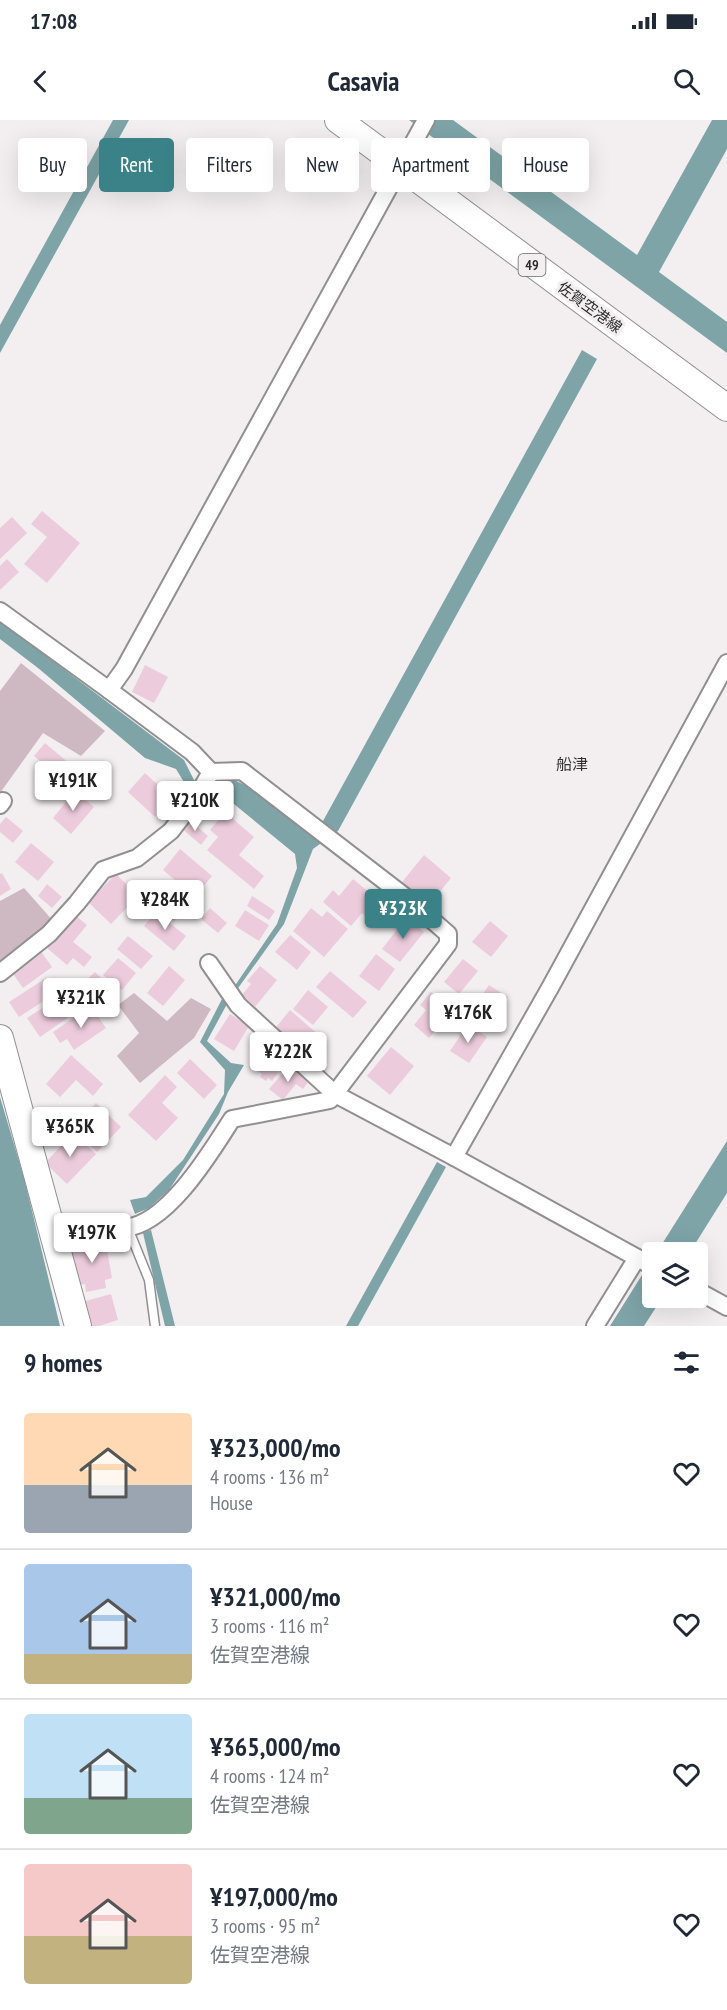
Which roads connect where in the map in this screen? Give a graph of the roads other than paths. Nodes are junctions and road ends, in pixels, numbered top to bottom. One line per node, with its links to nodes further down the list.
1 (338, 120): 2 (main road, 佐賀空港線 / 49)
2 (371, 145)
3 (387, 192): 8 (street)
4 (435, 192): 5 (main road, 佐賀空港線 / 49)
5 (727, 408)
6 (0, 611): 8 (street)
7 (727, 663): 14 (street)
8 (109, 690): 9 (street)
9 (208, 779): 11 (street); 13 (street)
10 (209, 963): 13 (street)
11 (0, 973)
12 (0, 1038): 15 (main road)
13 (334, 1094): 14 (street); 16 (street)
14 (454, 1157): 17 (street)
15 (52, 1226): 16 (street); 21 (main road)
16 (128, 1228): 22 (lane)
17 (642, 1260)
18 (642, 1266): 23 (street)
19 (708, 1297): 20 (street)
20 (727, 1307)
21 (78, 1326)
22 (155, 1326)
23 (595, 1326)

